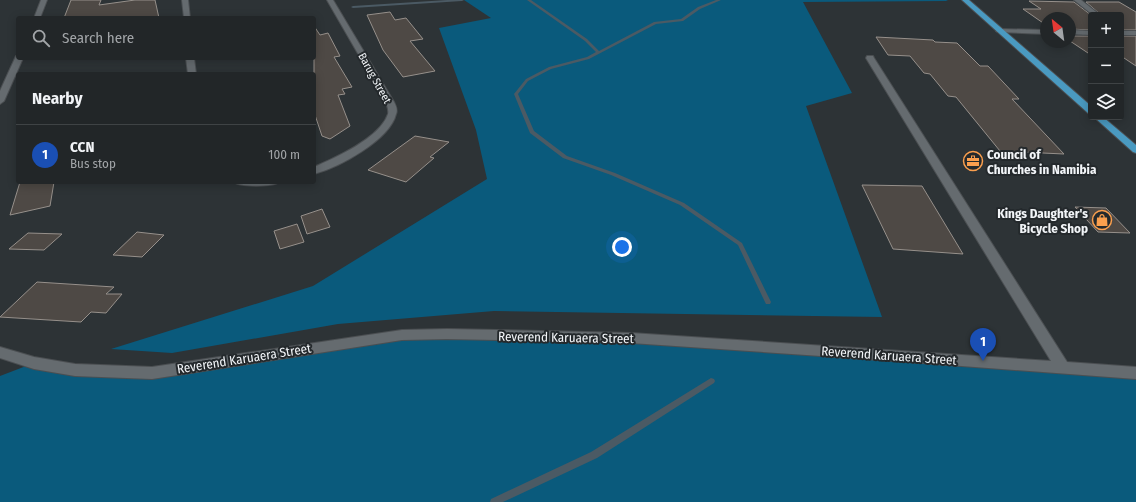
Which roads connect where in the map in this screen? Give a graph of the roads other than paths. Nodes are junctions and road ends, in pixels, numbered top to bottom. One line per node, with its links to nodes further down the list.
1 (44, 0): 7 (street)
2 (185, 0): 8 (street)
3 (330, 0): 23 (street, Barug Street)
4 (965, 0): 9 (main road)
5 (1077, 0): 6 (street)
6 (1093, 12)
7 (38, 16)
8 (187, 16)
9 (1000, 31): 10 (street); 20 (main road)
10 (1040, 32)
11 (1076, 32): 12 (street)
12 (1088, 33)
13 (1124, 33): 14 (street)
14 (1136, 34)
15 (870, 58): 25 (street)
16 (18, 60): 19 (street)
17 (190, 60): 18 (street)
18 (192, 72)
19 (0, 101)
20 (1088, 108)
21 (1101, 120): 22 (main road)
22 (1136, 150)
23 (316, 170)
24 (0, 352): 25 (street, Reverend Karuaera Street)
25 (1063, 368): 26 (street, Reverend Karuaera Street)
26 (1136, 373)

